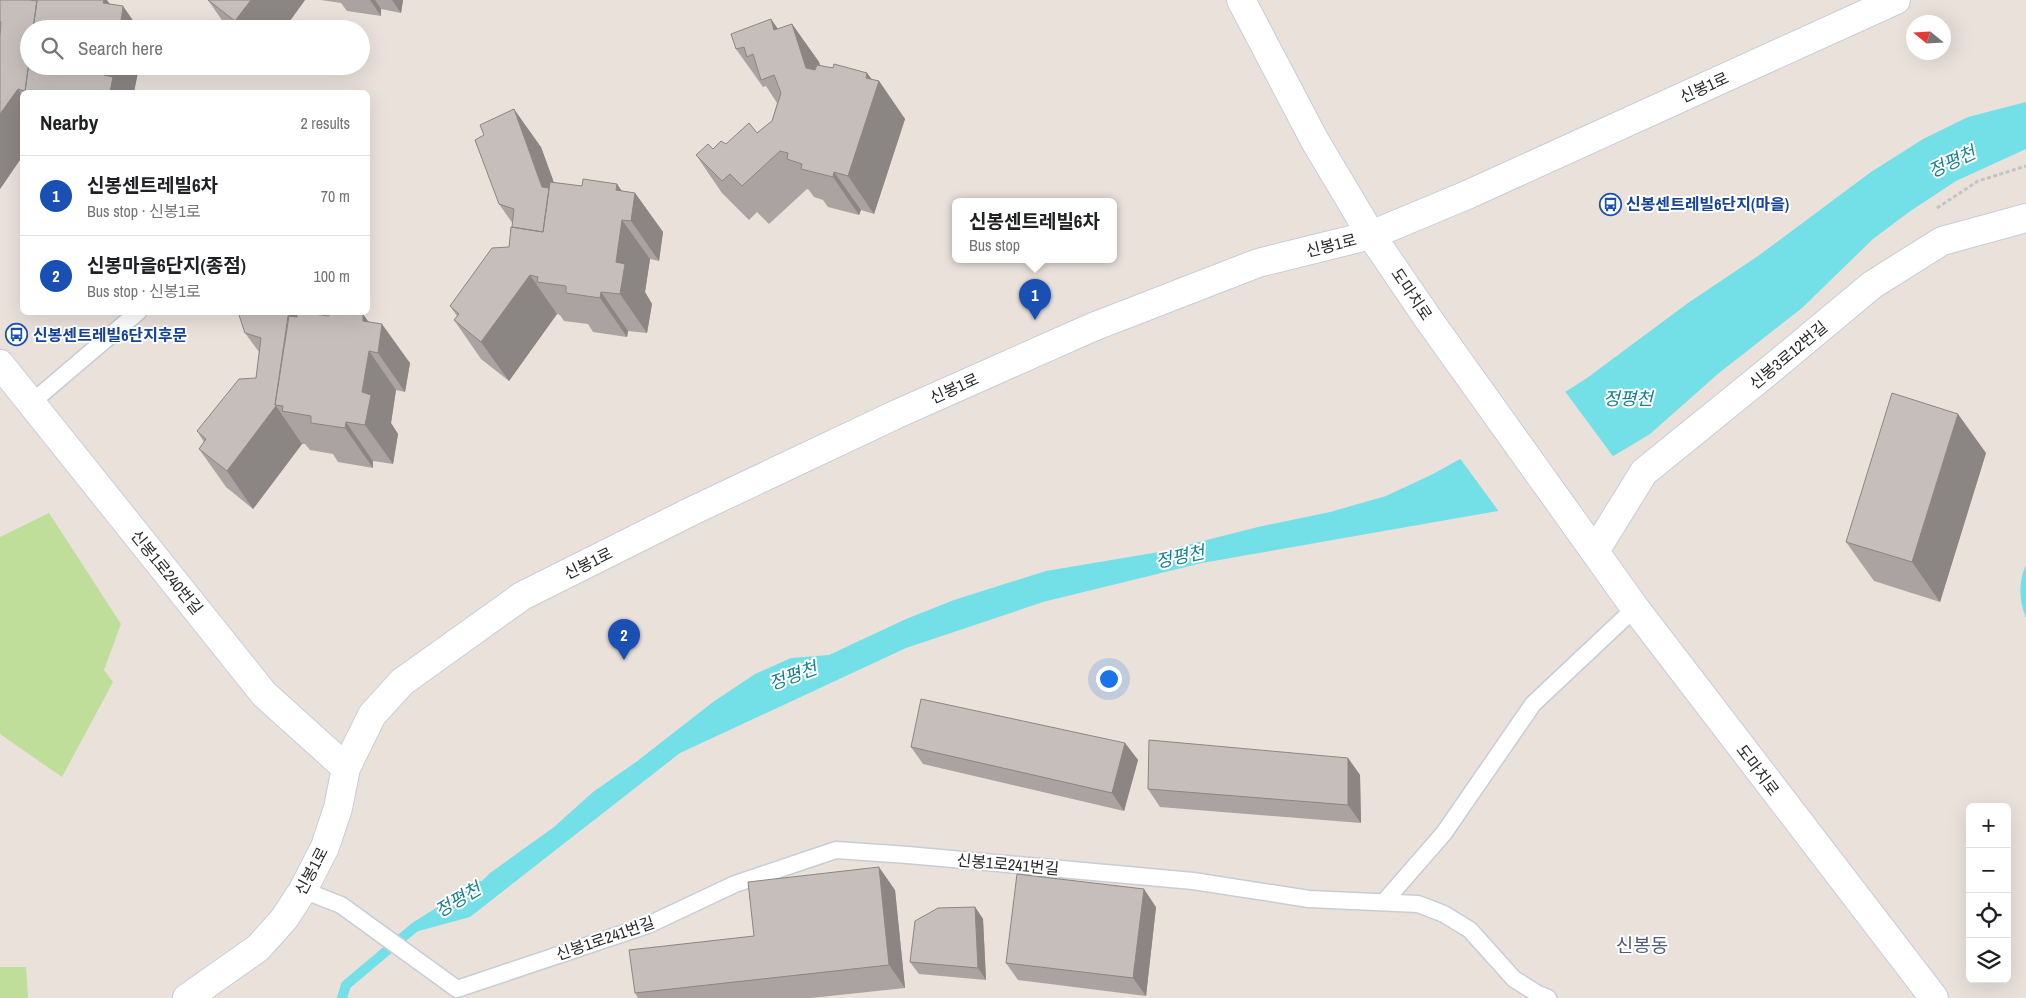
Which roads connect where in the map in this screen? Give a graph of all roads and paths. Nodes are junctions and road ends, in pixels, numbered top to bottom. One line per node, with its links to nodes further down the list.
1 (1241, 0): 4 (street, 도마치로)
2 (1896, 0): 4 (street, 신봉1로)
3 (2026, 218): 8 (street, 신봉3로12번길)
4 (1371, 235): 8 (street, 도마치로); 10 (street, 신봉1로)
5 (134, 315): 7 (lane)
6 (0, 364): 7 (street, 신봉1로240번길)
7 (31, 403): 10 (street, 신봉1로240번길)
8 (1590, 545): 9 (street, 도마치로)
9 (1635, 608): 12 (lane); 15 (street, 도마치로)
10 (346, 768): 11 (street, 신봉1로)
11 (303, 890): 12 (lane, 신봉1로241번길); 13 (street, 신봉1로)
12 (1384, 902): 14 (lane, 신봉1로241번길)
13 (187, 998)
14 (1548, 998)
15 (1934, 998)

